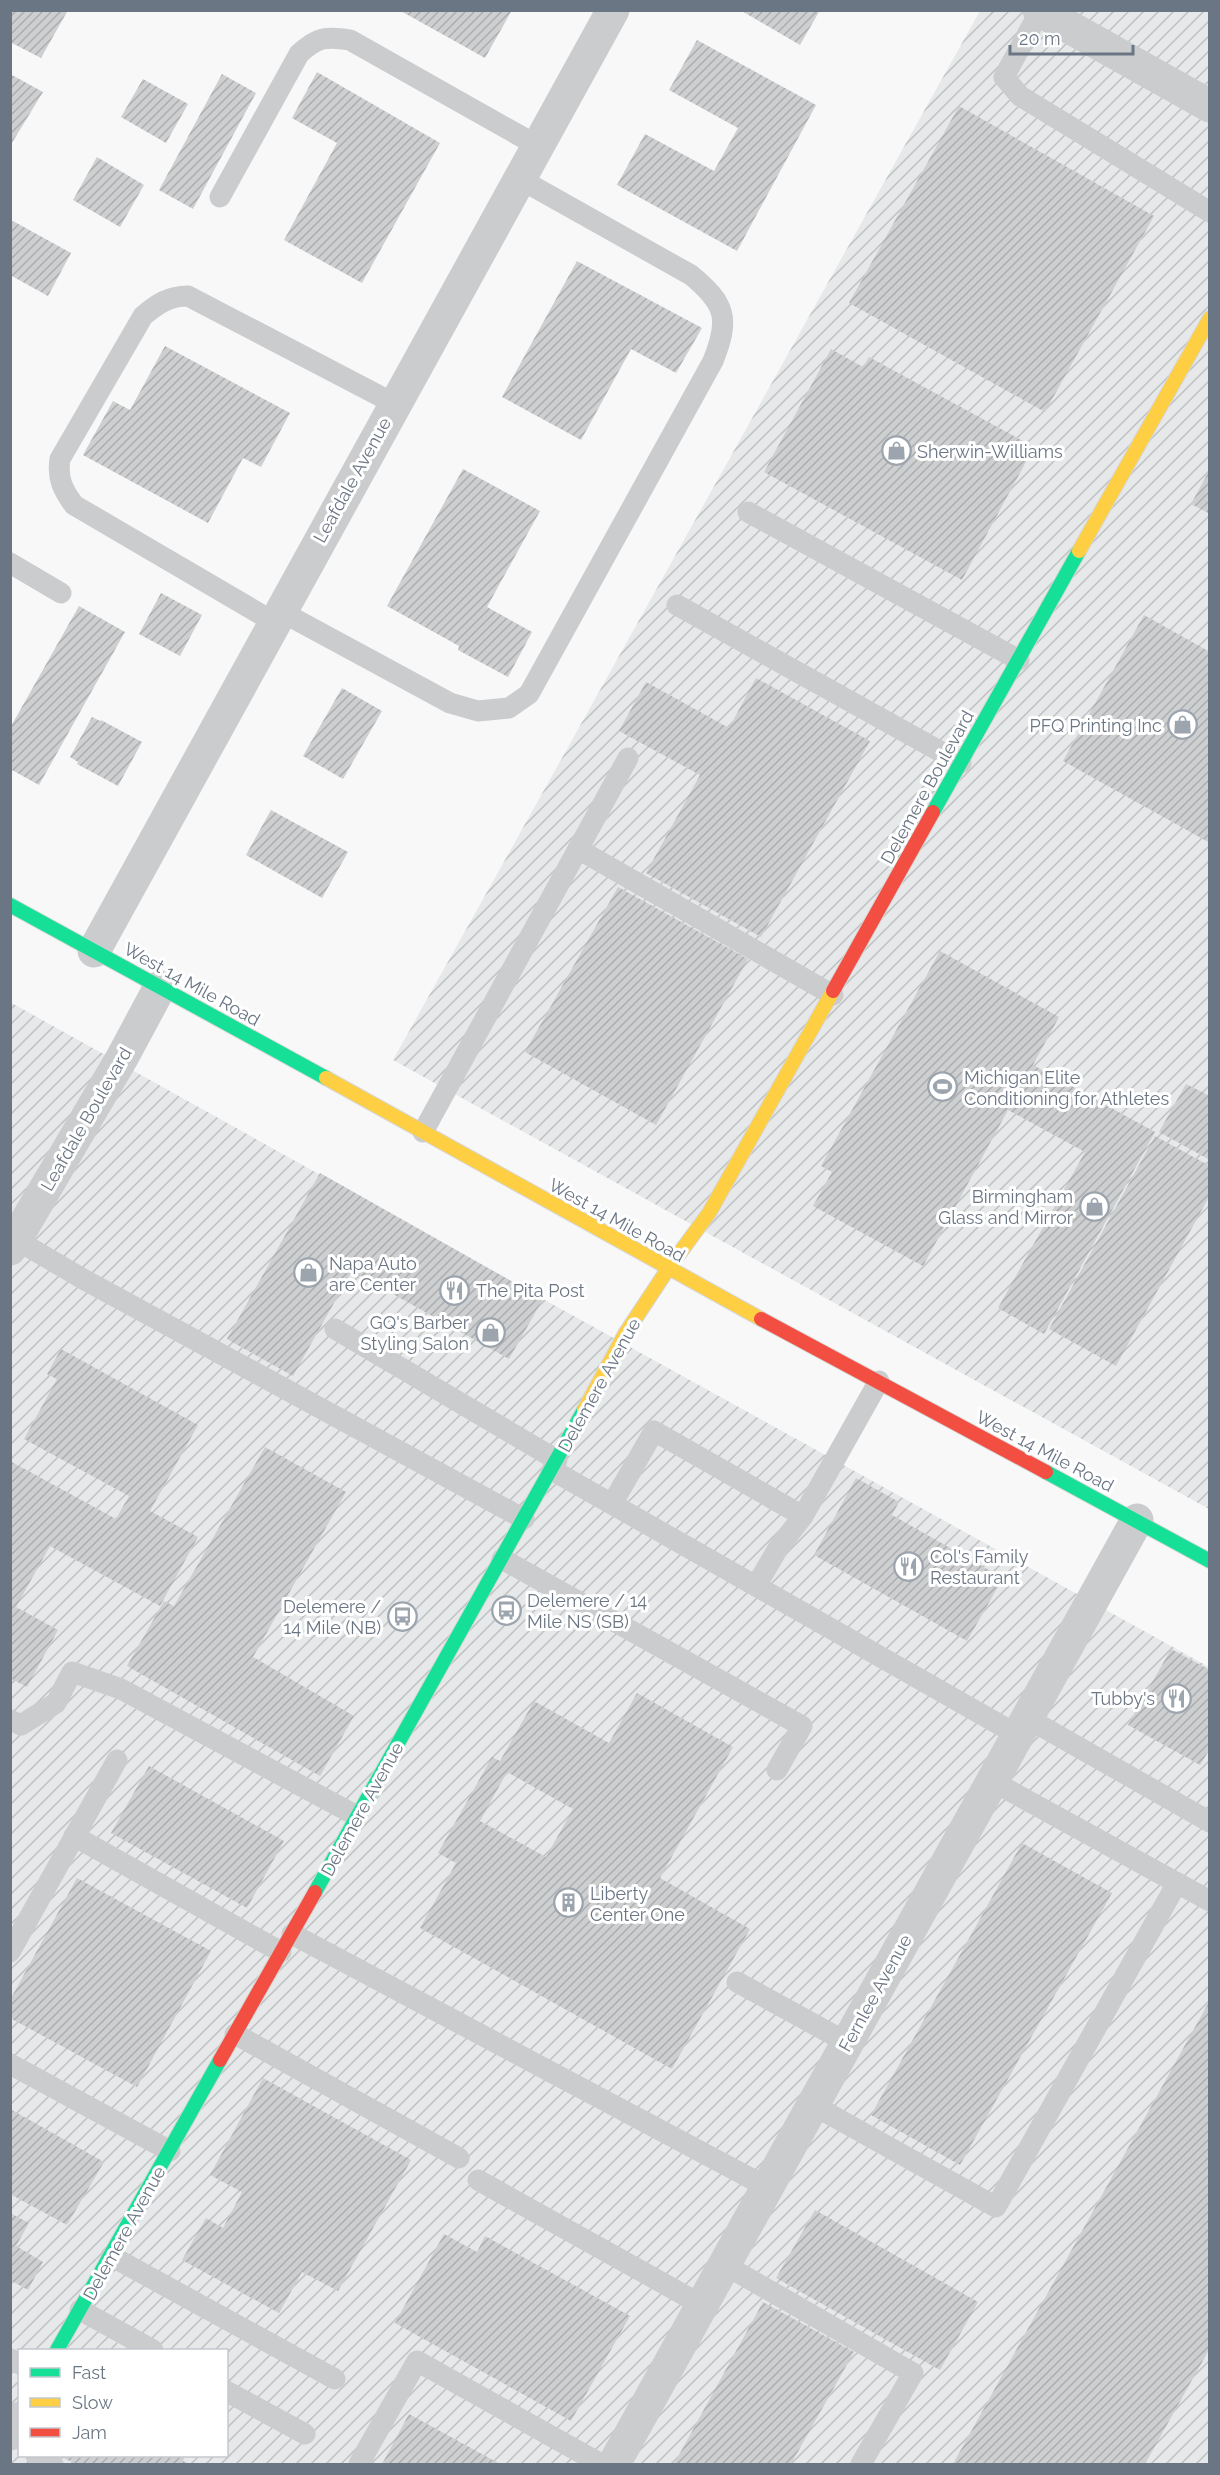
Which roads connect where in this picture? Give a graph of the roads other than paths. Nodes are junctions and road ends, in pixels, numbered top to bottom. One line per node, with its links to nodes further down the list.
1 (613, 10): 4 (street, Leafdale Avenue)
2 (1040, 11): 3 (street); 7 (lane)
3 (1209, 106)
4 (538, 146): 5 (street, Leafdale Avenue); 6 (lane)
5 (520, 179): 9 (street, Leafdale Avenue); 14 (lane)
6 (220, 197)
7 (1209, 212)
8 (1209, 318): 15 (street, Delemere Boulevard)
9 (395, 404): 14 (street, Leafdale Avenue); 14 (lane)
10 (748, 512): 15 (lane)
11 (10, 564): 12 (lane)
12 (61, 593)
13 (677, 605): 17 (lane)
14 (277, 616): 20 (street, Leafdale Avenue)
15 (1019, 660): 17 (street, Delemere Boulevard)
16 (628, 758): 18 (lane)
17 (961, 763): 22 (street, Delemere Boulevard)
18 (578, 849): 22 (lane); 23 (lane)
19 (10, 905): 20 (street, West 14 Mile Road)
20 (94, 951): 21 (street, West 14 Mile Road)
21 (160, 987): 23 (street, West 14 Mile Road); 24 (street, Leafdale Boulevard)
22 (833, 995): 25 (street, Delemere Boulevard)
23 (423, 1132): 25 (street, West 14 Mile Road)
24 (12, 1242): 31 (lane)
25 (668, 1269): 27 (street, West 14 Mile Road); 28 (street, Delemere Avenue)
26 (335, 1329): 28 (lane)
27 (879, 1381): 30 (lane); 32 (street, West 14 Mile Road)
28 (555, 1465): 29 (lane); 31 (street, Delemere Avenue)
29 (612, 1504): 30 (lane); 35 (lane)
30 (803, 1516): 35 (lane)
31 (524, 1519): 33 (street, Delemere Avenue)
32 (1137, 1520): 34 (street, West 14 Mile Road); 37 (street, Fernlee Avenue)
33 (502, 1559): 39 (lane); 41 (street, Delemere Avenue)
34 (1209, 1561)
35 (756, 1586): 37 (lane)
36 (10, 1720): 41 (lane)
37 (1022, 1727): 40 (street, Fernlee Avenue); 42 (lane)
38 (117, 1760): 43 (lane)
39 (777, 1770)
40 (992, 1781): 44 (lane); 50 (street, Fernlee Avenue)
41 (357, 1816): 46 (street, Delemere Avenue)
42 (1209, 1822)
43 (74, 1836): 46 (lane); 47 (lane)
44 (1177, 1883): 45 (lane); 52 (lane)
45 (1209, 1901)
46 (286, 1943): 49 (street, Delemere Avenue); 56 (lane)
47 (10, 1952)
48 (737, 1982): 50 (lane)
49 (236, 2034): 53 (street, Delemere Avenue); 54 (lane)
50 (848, 2043): 52 (street, Fernlee Avenue)
51 (10, 2064): 53 (lane)
52 (813, 2105): 56 (street, Fernlee Avenue)
53 (170, 2151): 57 (street, Delemere Avenue)
54 (459, 2158)
55 (477, 2180): 59 (lane)
56 (768, 2187): 58 (street, Fernlee Avenue)
57 (111, 2256): 60 (street, Delemere Avenue); 63 (lane)
58 (725, 2265): 59 (street, Fernlee Avenue); 73 (lane)
59 (702, 2305): 72 (street, Fernlee Avenue)
60 (80, 2310): 61 (street, Delemere Avenue); 62 (lane)
61 (58, 2349)
62 (151, 2349)
63 (335, 2379)
64 (228, 2392): 67 (lane)
65 (18, 2421): 66 (street)
66 (10, 2434)
67 (305, 2434)
68 (38, 2457): 69 (lane)
69 (52, 2464)
70 (359, 2464): 71 (lane)
71 (601, 2464)
72 (614, 2464)
73 (861, 2464)

